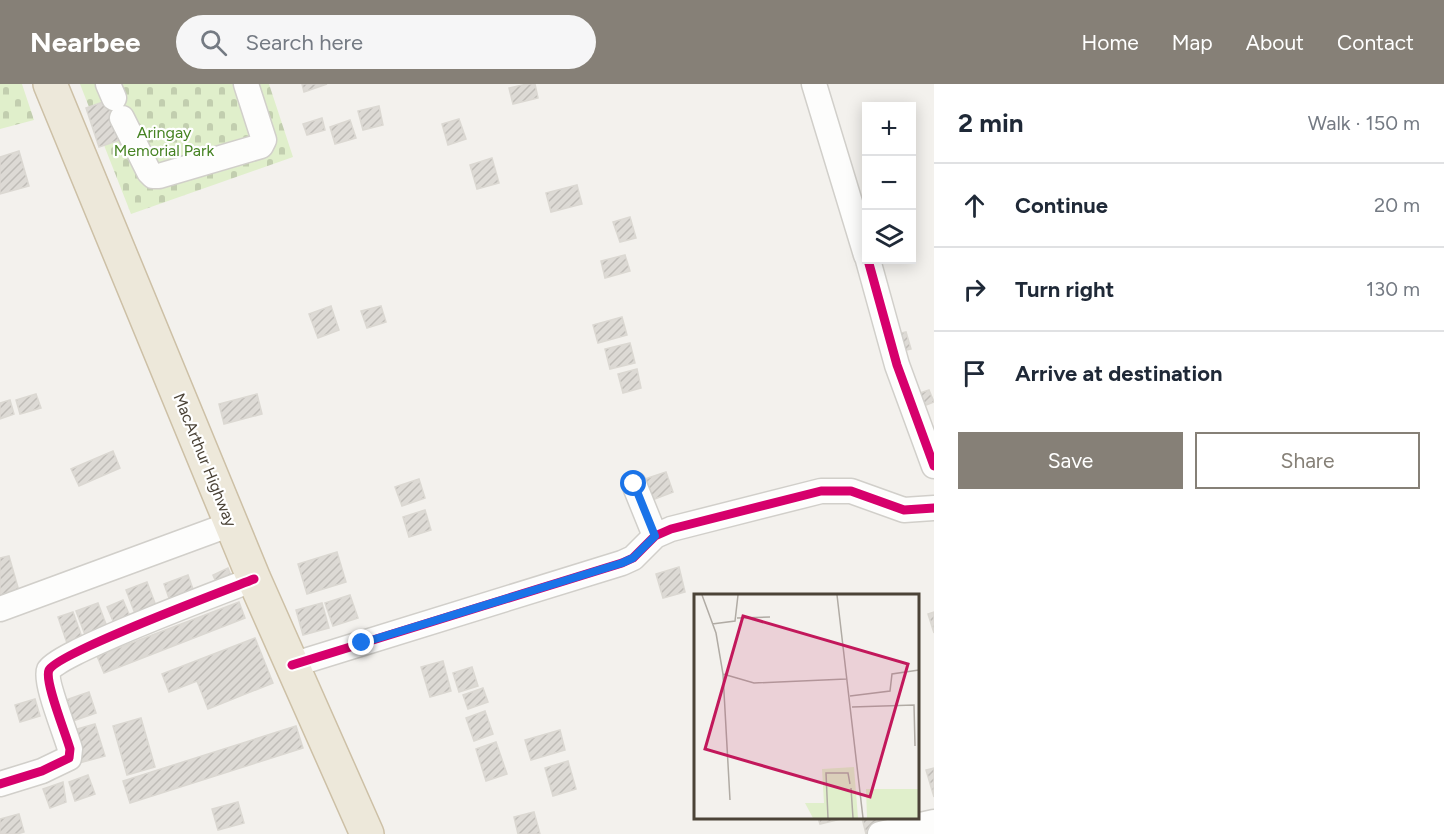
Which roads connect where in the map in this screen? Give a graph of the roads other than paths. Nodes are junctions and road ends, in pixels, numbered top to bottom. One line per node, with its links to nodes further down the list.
1 (50, 84): 10 (highway, MacArthur Highway)
2 (246, 84): 4 (street)
3 (814, 84): 5 (street)
4 (115, 100)
5 (862, 239)
6 (869, 264): 7 (street)
7 (934, 465)
8 (634, 484): 11 (street)
9 (934, 508): 11 (street)
10 (231, 524): 12 (highway, MacArthur Highway); 13 (street)
11 (655, 536): 14 (street)
12 (254, 579): 14 (highway, MacArthur Highway); 15 (street)
13 (0, 609)
14 (292, 665): 17 (highway, MacArthur Highway)
15 (0, 784)
16 (934, 822): 18 (street)
17 (367, 834)
18 (880, 834)

